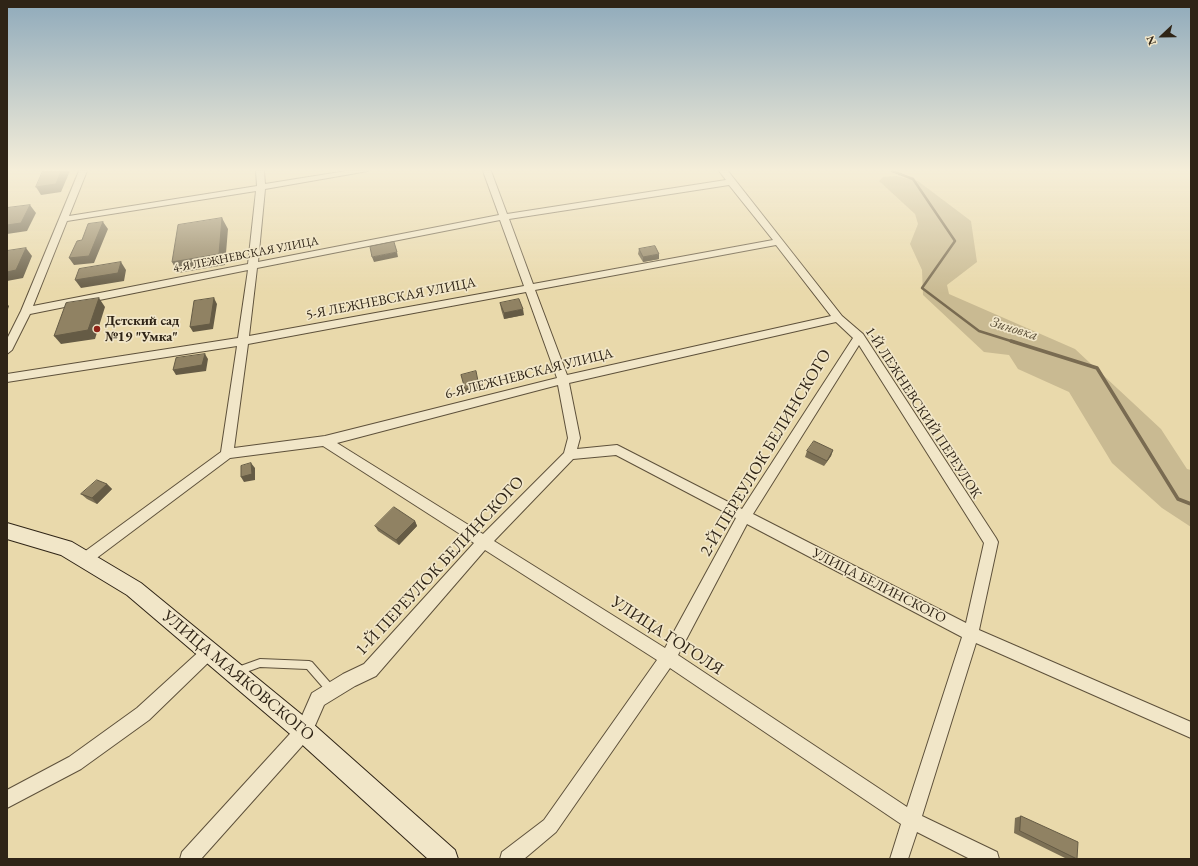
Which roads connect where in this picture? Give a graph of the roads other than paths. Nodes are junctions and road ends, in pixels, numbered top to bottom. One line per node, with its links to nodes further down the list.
1 (67, 211): 8 (street)
2 (106, 211): 8 (street)
3 (259, 211): 10 (street)
4 (501, 211): 7 (street)
5 (539, 211): 7 (street, 4-Я ЛЕЖНЕВСКАЯ УЛИЦА)
6 (755, 211): 9 (street, 1-Й ЛЕЖНЕВСКИЙ ПЕРЕУЛОК)
7 (503, 217): 10 (street, 4-Я ЛЕЖНЕВСКАЯ УЛИЦА); 11 (street)
8 (64, 218): 12 (street)
9 (779, 242): 11 (street, 5-Я ЛЕЖНЕВСКАЯ УЛИЦА); 13 (street, 1-Й ЛЕЖНЕВСКИЙ ПЕРЕУЛОК)
10 (253, 266): 12 (street, 4-Я ЛЕЖНЕВСКАЯ УЛИЦА); 15 (street)
11 (529, 287): 15 (street, 5-Я ЛЕЖНЕВСКАЯ УЛИЦА); 18 (street)
12 (26, 311): 16 (street)
13 (838, 318): 14 (street, 1-Й ЛЕЖНЕВСКИЙ ПЕРЕУЛОК); 18 (street, 6-Я ЛЕЖНЕВСКАЯ УЛИЦА)
14 (859, 337): 22 (street, 2-Й ПЕРЕУЛОК БЕЛИНСКОГО); 26 (street, 1-Й ЛЕЖНЕВСКИЙ ПЕРЕУЛОК)
15 (243, 341): 17 (street, 5-Я ЛЕЖНЕВСКАЯ УЛИЦА); 20 (street)
16 (7, 350)
17 (7, 378)
18 (563, 380): 19 (street, 6-Я ЛЕЖНЕВСКАЯ УЛИЦА); 21 (street)
19 (325, 441): 20 (street, 6-Я ЛЕЖНЕВСКАЯ УЛИЦА); 24 (street, УЛИЦА ГОГОЛЯ)
20 (227, 454): 25 (street)
21 (570, 455): 22 (street, УЛИЦА БЕЛИНСКОГО); 24 (street, 1-Й ПЕРЕУЛОК БЕЛИНСКОГО)
22 (744, 516): 26 (street, УЛИЦА БЕЛИНСКОГО); 28 (street, 2-Й ПЕРЕУЛОК БЕЛИНСКОГО)
23 (7, 531): 25 (main road, УЛИЦА МАЯКОВСКОГО)
24 (483, 543): 28 (street, УЛИЦА ГОГОЛЯ); 30 (street, 1-Й ПЕРЕУЛОК БЕЛИНСКОГО)
25 (85, 559): 27 (main road, УЛИЦА МАЯКОВСКОГО)
26 (971, 634): 31 (street, УЛИЦА БЕЛИНСКОГО); 34 (street)
27 (209, 652): 29 (main road, УЛИЦА МАЯКОВСКОГО); 33 (street)
28 (668, 658): 34 (street, УЛИЦА ГОГОЛЯ); 37 (street, 2-Й ПЕРЕУЛОК БЕЛИНСКОГО)
29 (234, 673): 30 (lane); 32 (main road, УЛИЦА МАЯКОВСКОГО)
30 (331, 691): 32 (street, 1-Й ПЕРЕУЛОК БЕЛИНСКОГО)
31 (1191, 730)
32 (304, 731): 35 (street, 1-Й ПЕРЕУЛОК БЕЛИНСКОГО); 36 (main road, УЛИЦА МАЯКОВСКОГО)
33 (7, 799)
34 (911, 820): 38 (street); 39 (street, УЛИЦА ГОГОЛЯ)
35 (189, 859)
36 (446, 859)
37 (509, 859)
38 (899, 859)
39 (990, 859)

